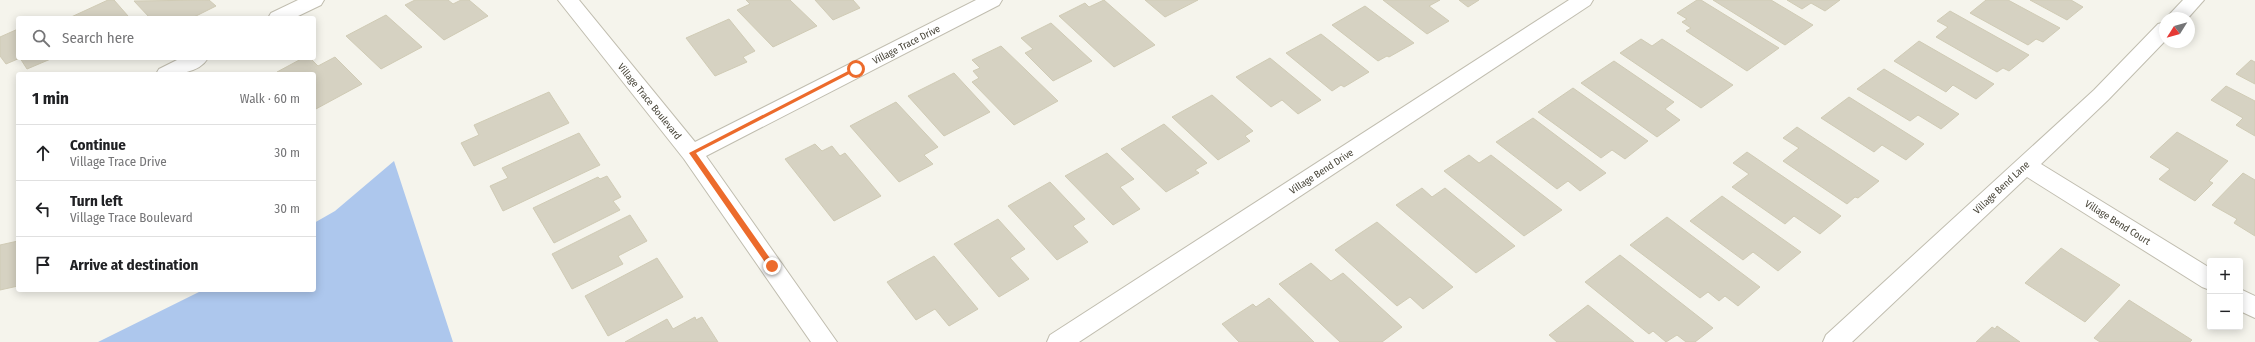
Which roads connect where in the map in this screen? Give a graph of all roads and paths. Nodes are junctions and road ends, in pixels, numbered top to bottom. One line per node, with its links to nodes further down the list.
1 (314, 0): 5 (street)
2 (568, 0): 9 (street, Village Trace Boulevard)
3 (992, 0): 9 (street, Village Trace Drive)
4 (1584, 0): 15 (street, Village Bend Drive)
5 (282, 16)
6 (2159, 35): 10 (street, Village Bend Lane)
7 (194, 60): 8 (street)
8 (170, 72)
9 (692, 153): 14 (street, Village Trace Boulevard)
10 (2026, 165): 11 (street, Village Bend Court); 16 (street, Village Bend Lane)
11 (2207, 278)
12 (2243, 301): 13 (street)
13 (2255, 308)
14 (825, 342)
15 (1059, 342)
16 (1834, 342)

